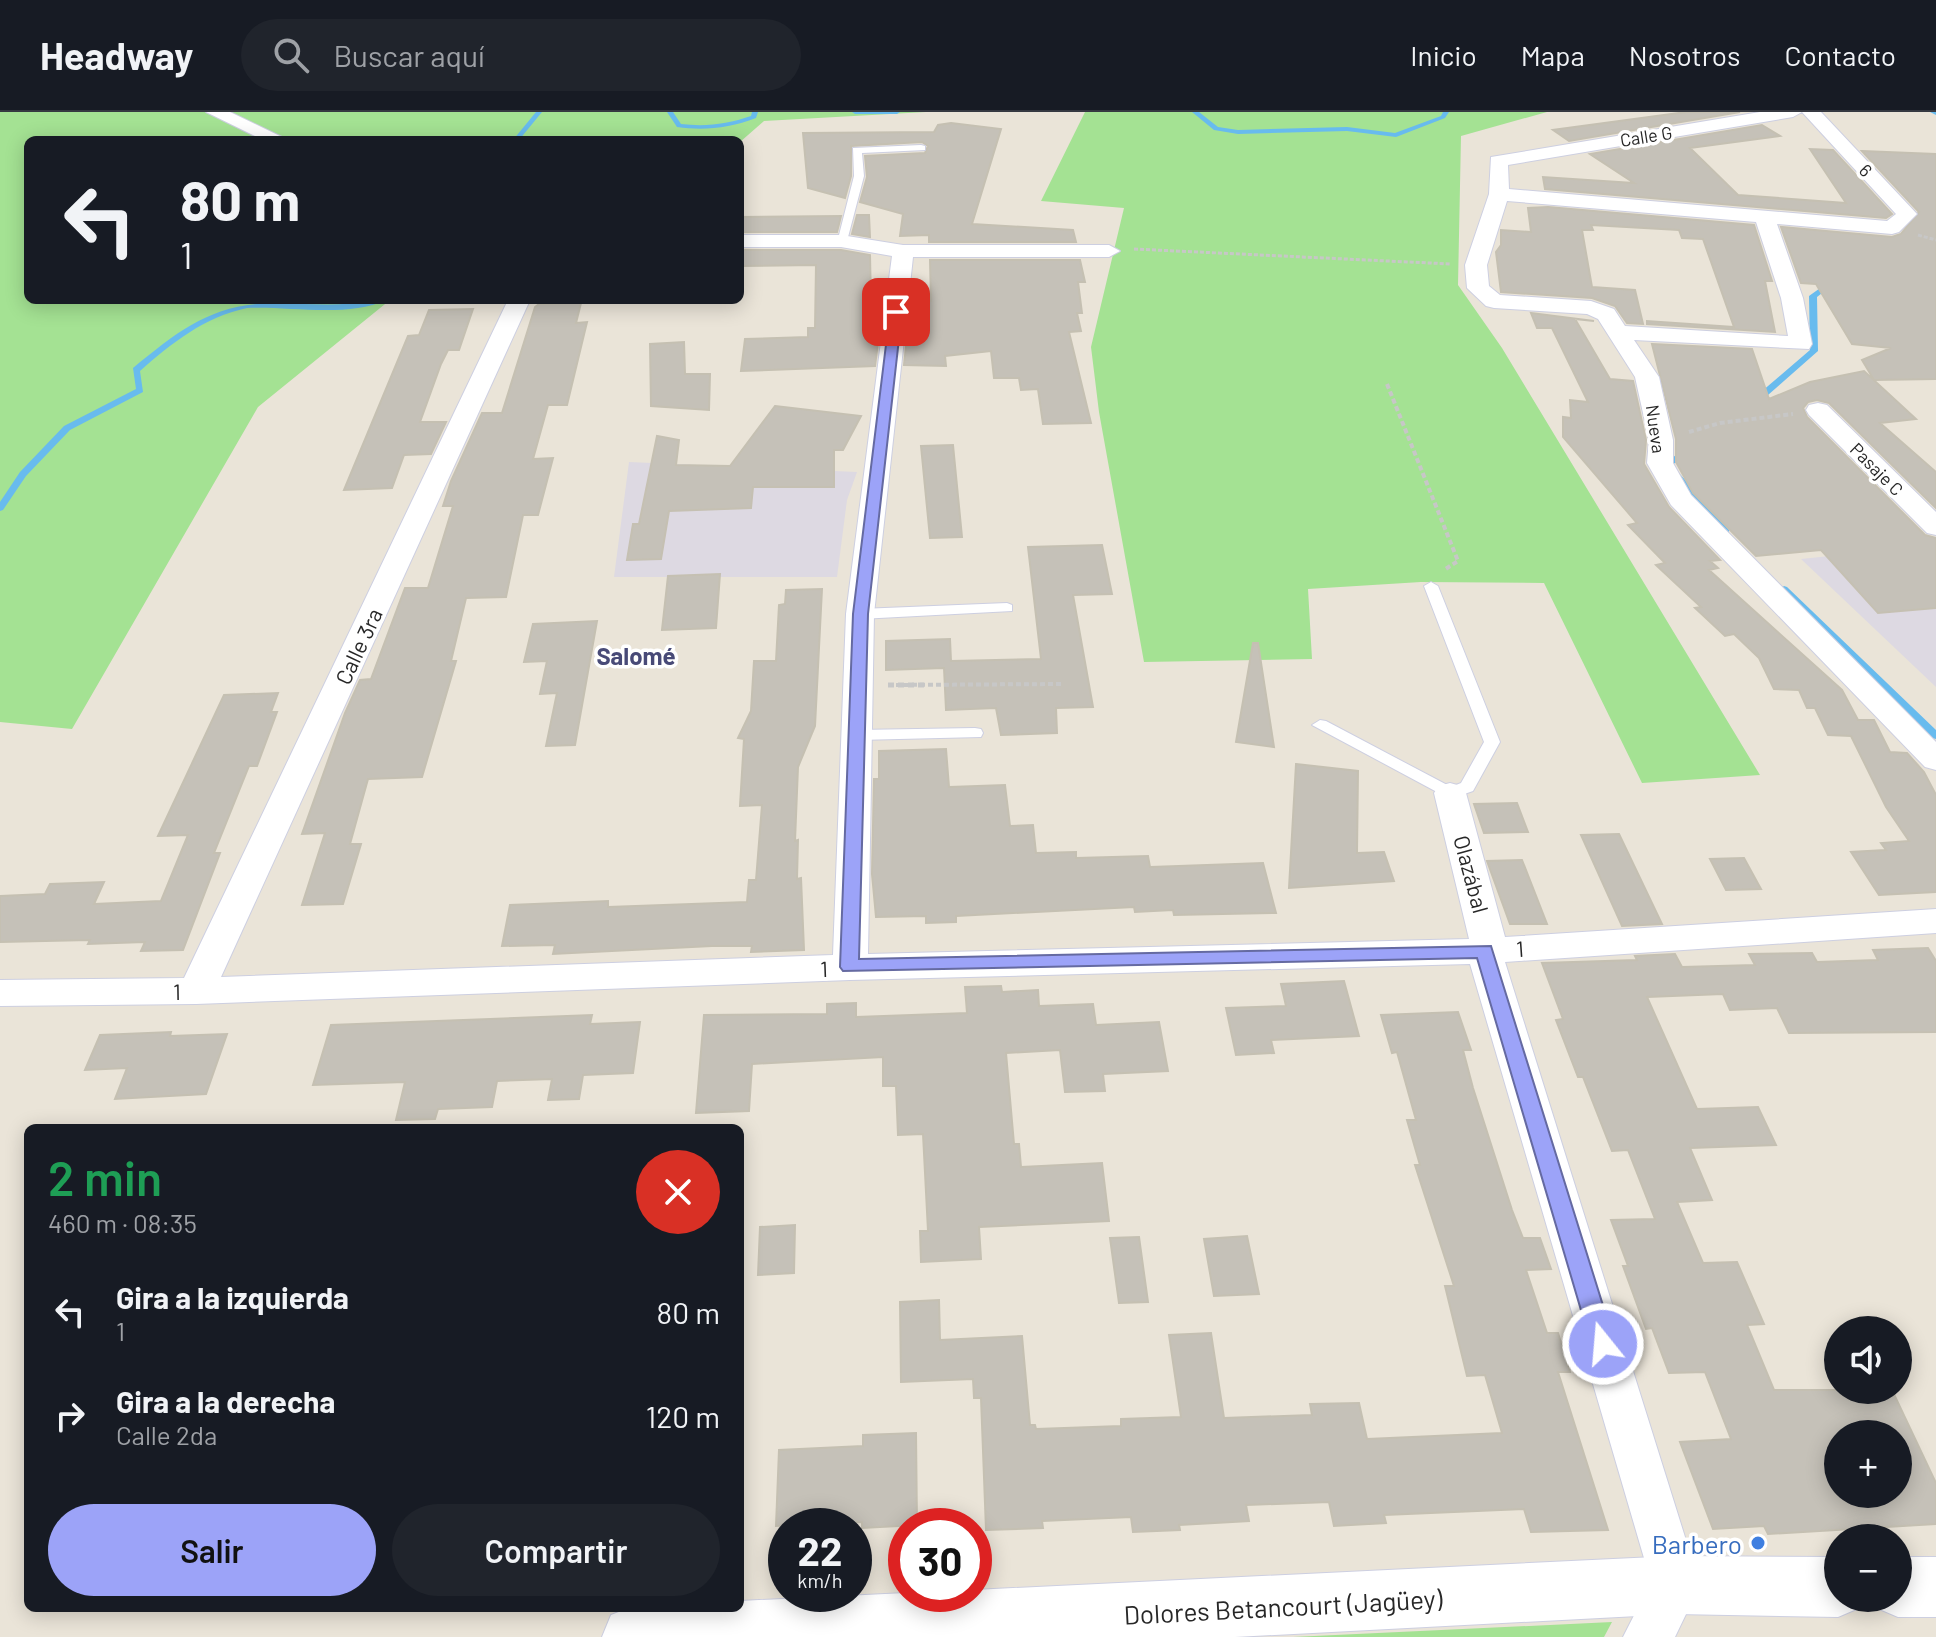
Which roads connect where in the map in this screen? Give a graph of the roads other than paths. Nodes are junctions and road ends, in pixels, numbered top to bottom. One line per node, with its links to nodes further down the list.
1 (215, 112): 4 (street)
2 (1793, 112): 6 (street, Calle G)
3 (1811, 112): 7 (street, 6)
4 (270, 136)
5 (921, 148): 9 (lane)
6 (1499, 194): 7 (street); 13 (street, Nueva)
7 (1764, 215): 13 (street)
8 (744, 241): 9 (street)
9 (841, 241): 10 (street)
10 (903, 251): 11 (street); 18 (street)
11 (1109, 251)
12 (517, 304): 27 (street, Calle 3ra)
13 (1619, 332): 22 (street, Nueva)
14 (1818, 410): 15 (street, Pasaje C)
15 (1936, 527)
16 (1431, 586): 23 (lane)
17 (1007, 608): 18 (lane)
18 (860, 614): 21 (street)
19 (1320, 725): 23 (lane)
20 (975, 733): 21 (lane)
21 (858, 735): 26 (street)
22 (1936, 760)
23 (1450, 793): 25 (street, Olazábal)
24 (1936, 921): 25 (street, 1)
25 (1484, 951): 26 (street, 1); 29 (street, Olazábal)
26 (850, 967): 27 (street, 1)
27 (196, 991): 28 (street, 1)
28 (0, 993)
29 (1676, 1585): 30 (street, Dolores Betancourt (Jagüey)); 33 (street, Dolores Betancourt (Jagüey)); 36 (street)
30 (1824, 1587)
31 (1912, 1587): 32 (street)
32 (1936, 1587)
33 (986, 1629): 34 (street, Dolores Betancourt (Jagüey))
34 (689, 1634): 35 (street, Dolores Betancourt (Jagüey))
35 (633, 1637)
36 (1648, 1637)

